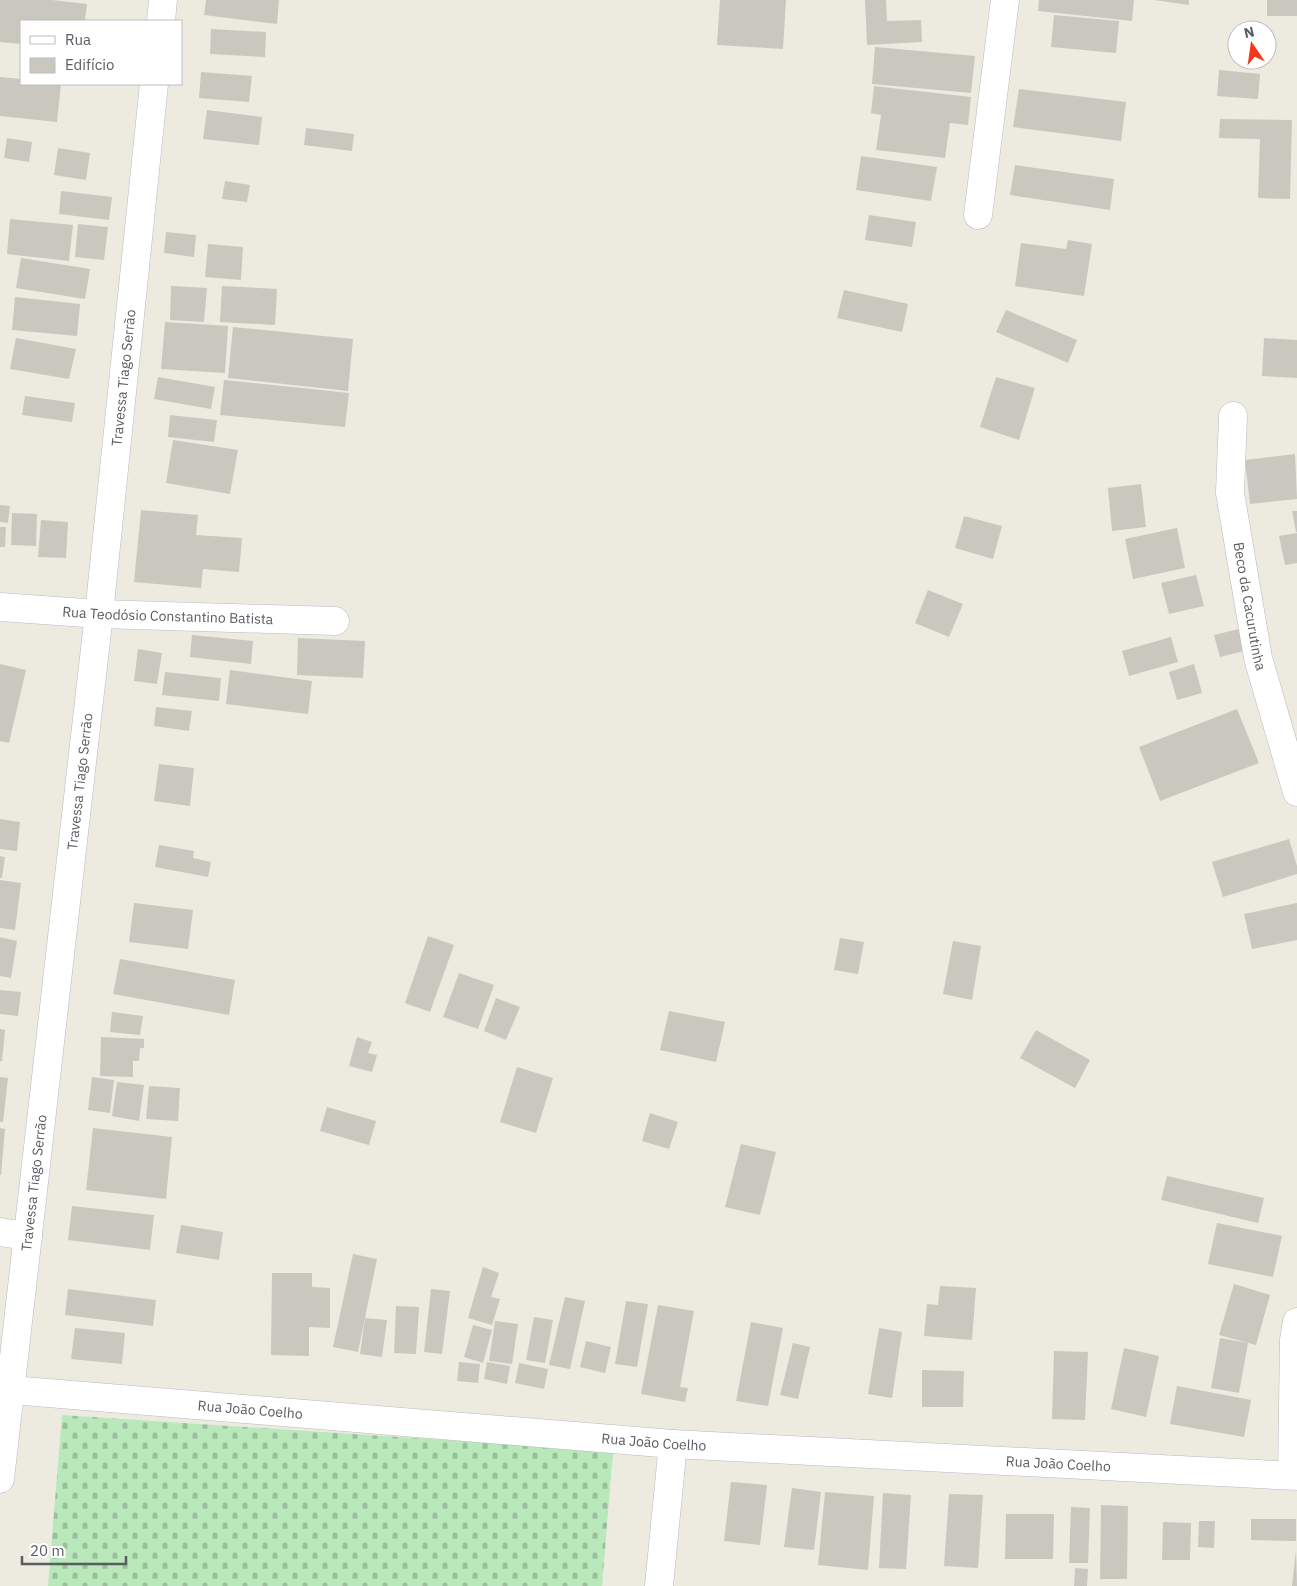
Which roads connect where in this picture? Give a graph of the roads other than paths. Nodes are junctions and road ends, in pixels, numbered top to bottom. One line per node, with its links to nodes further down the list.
1 (163, 0): 3 (street)
2 (1005, 0): 5 (street)
3 (161, 20)
4 (154, 85): 8 (street, Travessa Tiago Serrão)
5 (978, 215)
6 (1233, 416): 10 (street, Beco da Cacurutinha)
7 (0, 607): 8 (street, Rua Teodósio Constantino Batista)
8 (98, 614): 9 (street, Rua Teodósio Constantino Batista); 12 (street, Travessa Tiago Serrão)
9 (335, 621)
10 (1297, 792)
11 (0, 1232): 12 (street)
12 (28, 1236): 14 (street, Travessa Tiago Serrão)
13 (1297, 1322): 16 (street)
14 (11, 1390): 15 (street, Rua João Coelho); 17 (street, Travessa Tiago Serrão)
15 (673, 1444): 16 (street, Rua João Coelho); 18 (street)
16 (1294, 1476)
17 (0, 1479)
18 (660, 1586)

